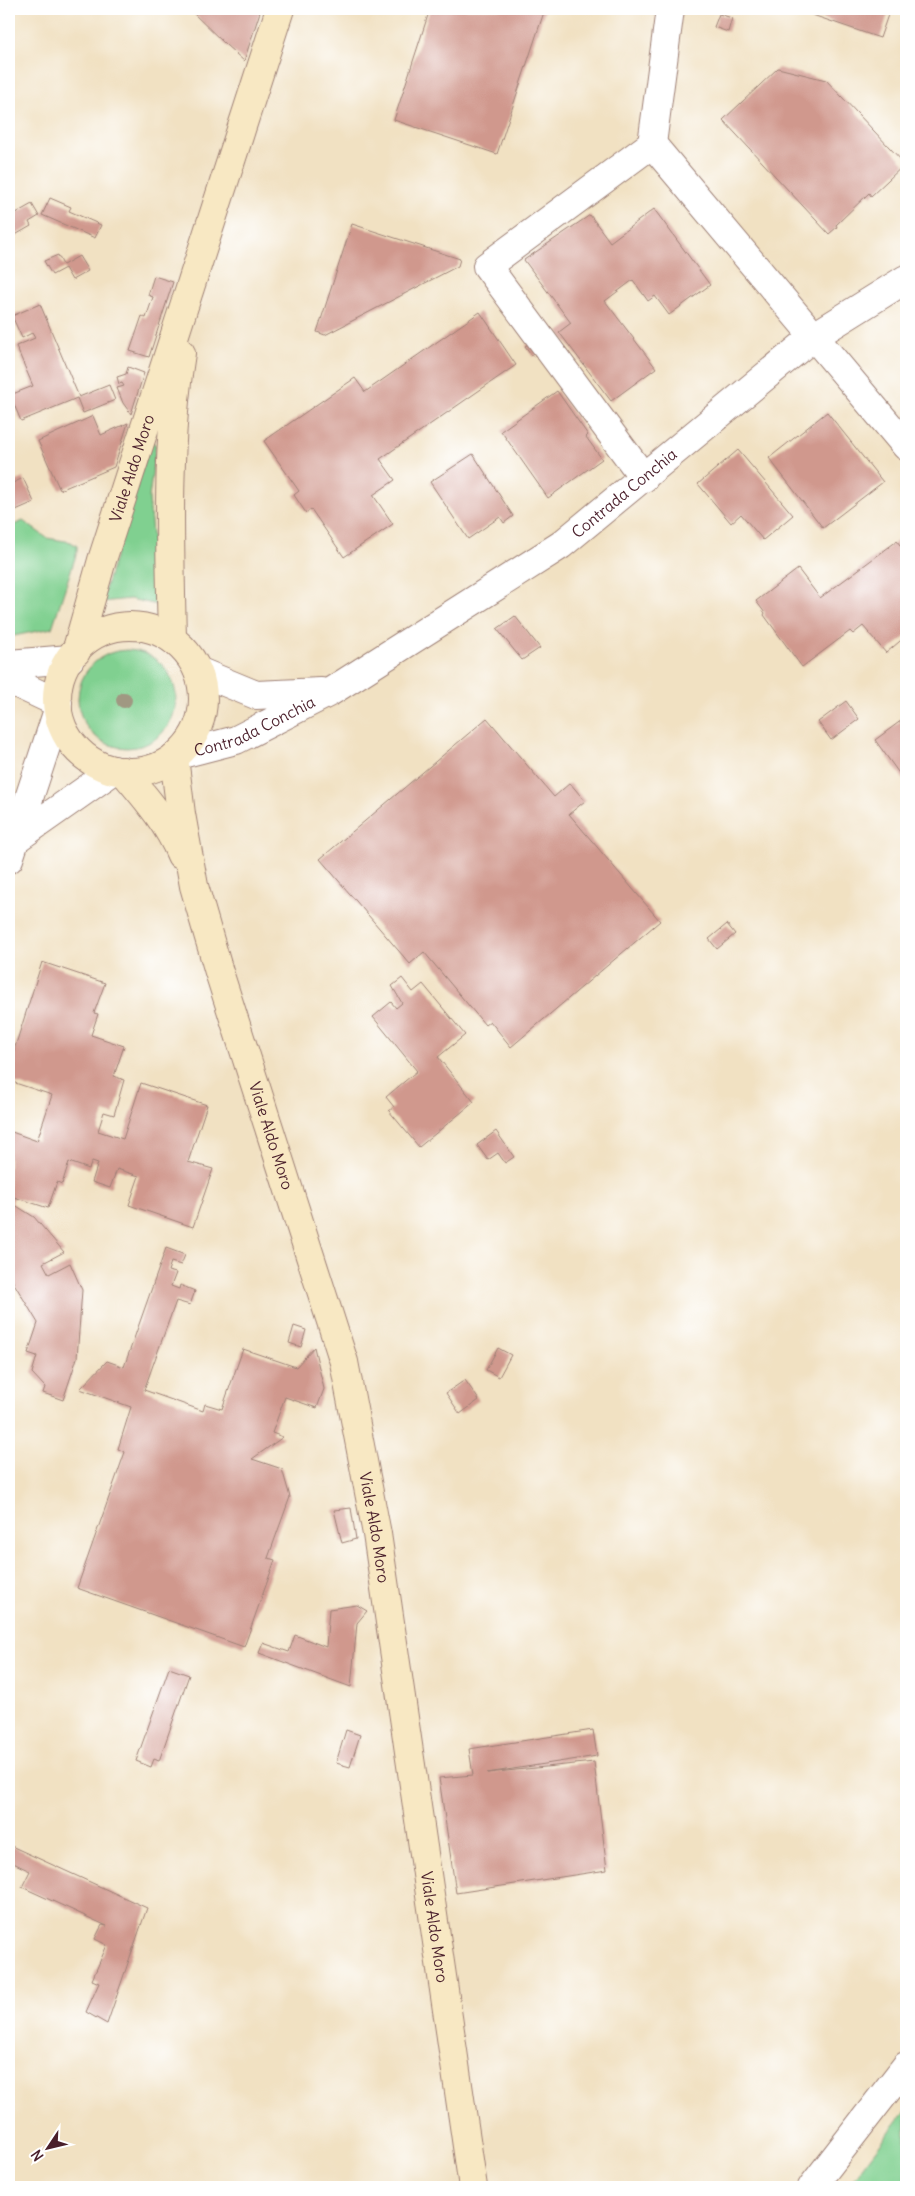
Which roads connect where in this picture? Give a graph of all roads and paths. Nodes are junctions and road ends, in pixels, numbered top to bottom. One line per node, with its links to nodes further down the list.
1 (280, 9): 5 (main road, Viale Aldo Moro)
2 (670, 9): 3 (street)
3 (652, 144): 6 (street); 8 (street)
4 (906, 279): 6 (street, Contrada Conchia)
5 (192, 285): 9 (main road, Viale Aldo Moro); 10 (main road, Viale Aldo Moro)
6 (813, 337): 7 (street); 8 (street, Contrada Conchia)
7 (906, 446)
8 (644, 478): 14 (street, Contrada Conchia)
9 (172, 639): 10 (main road); 12 (main road)
10 (73, 656): 11 (street); 15 (main road)
11 (9, 664)
12 (198, 671): 14 (street, Contrada Conchia); 16 (main road)
13 (9, 680): 15 (street)
14 (330, 692): 16 (street, Contrada Conchia)
15 (58, 707): 17 (main road); 18 (street)
16 (176, 756): 17 (main road); 19 (main road, Viale Aldo Moro)
17 (118, 770): 18 (street); 19 (main road, Viale Aldo Moro)
18 (12, 849)
19 (194, 886): 21 (main road, Viale Aldo Moro)
20 (906, 2066): 22 (street)
21 (473, 2187)
22 (812, 2187)

